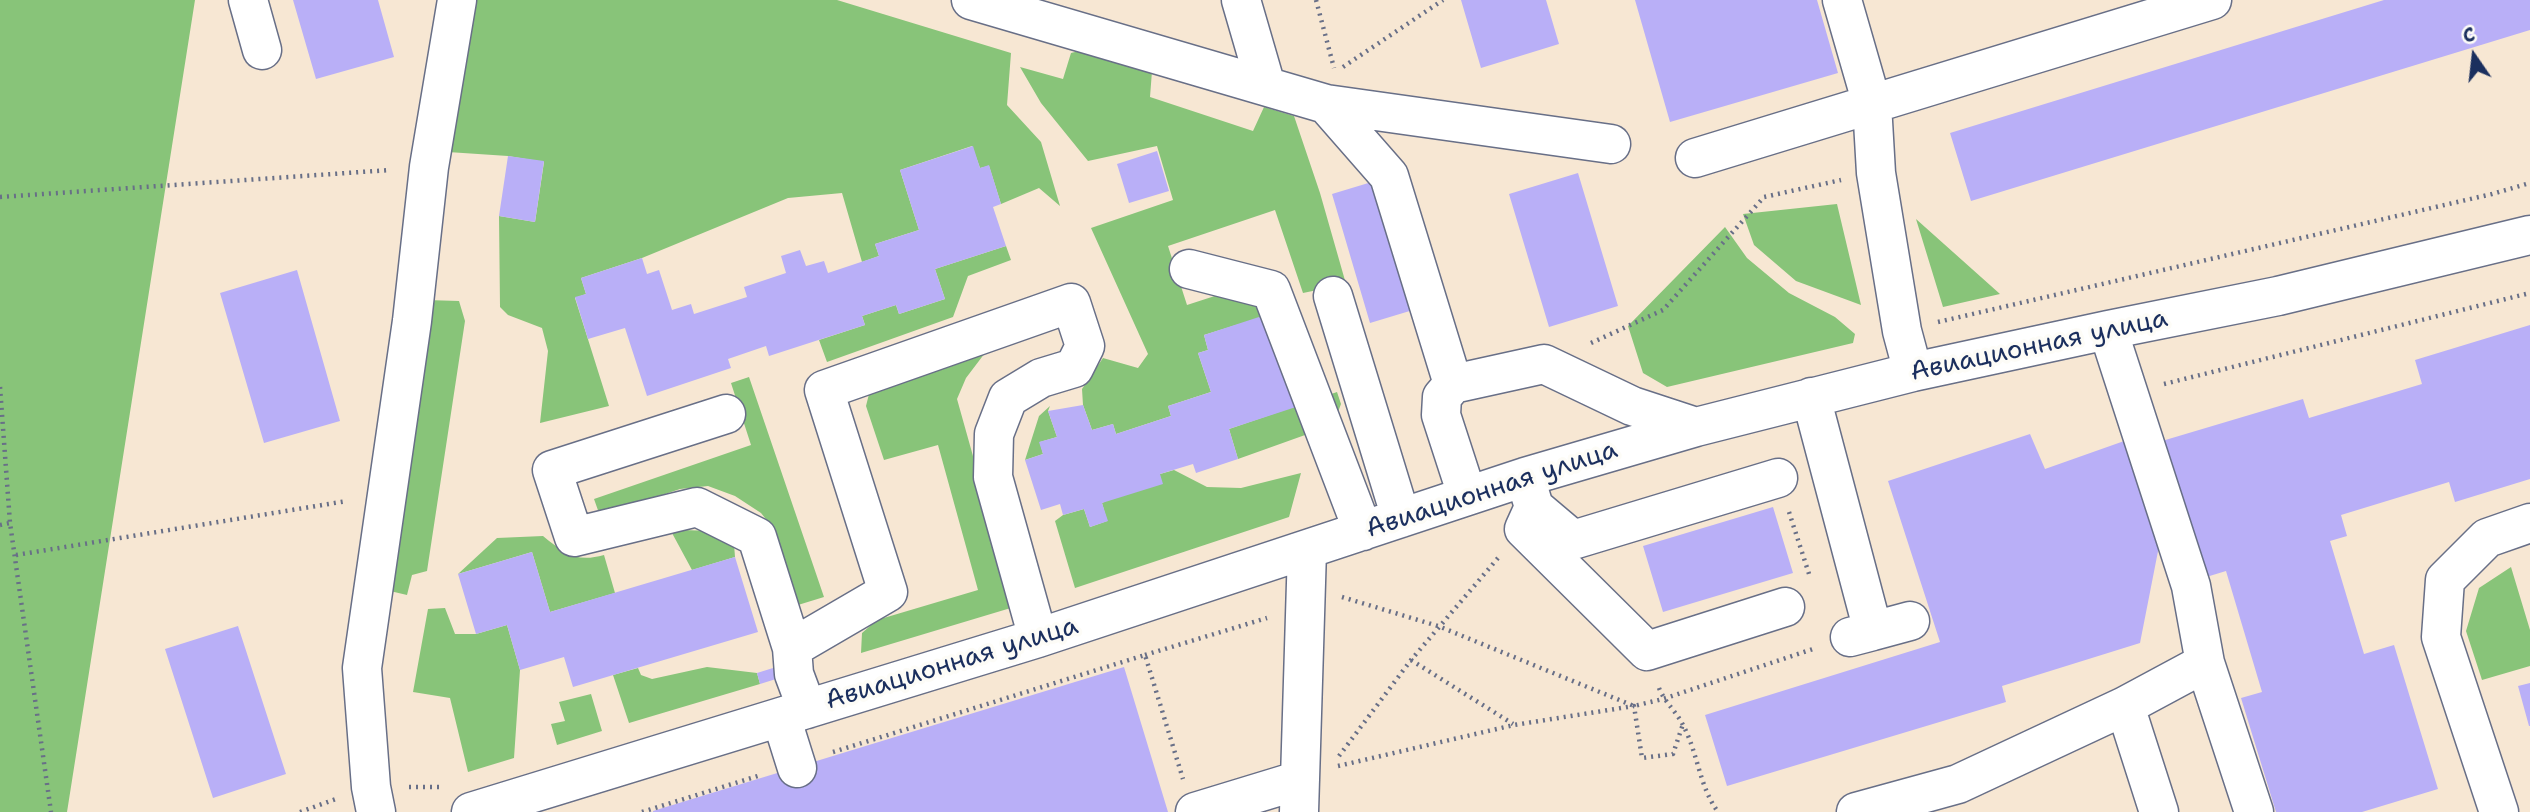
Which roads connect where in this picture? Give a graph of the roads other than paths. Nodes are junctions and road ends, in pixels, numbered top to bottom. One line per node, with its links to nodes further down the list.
1 (248, 0): 7 (street)
2 (457, 0): 40 (street)
3 (971, 0): 8 (street)
4 (1241, 0): 8 (street)
5 (1842, 0): 10 (street)
6 (2212, 0): 10 (street)
7 (262, 50)
8 (1266, 86): 9 (street)
9 (1326, 104): 11 (street); 18 (street)
10 (1872, 104): 12 (street); 17 (street)
11 (1611, 144)
12 (1695, 158)
13 (2530, 235): 16 (street, Авиационная улица)
14 (1189, 269): 27 (street)
15 (1333, 296): 25 (street)
16 (2108, 330): 17 (street, Авиационная улица); 33 (street)
17 (1913, 372): 19 (street, Авиационная улица)
18 (1454, 384): 21 (street); 23 (street)
19 (1811, 397): 21 (street, Авиационная улица); 30 (street)
20 (726, 414): 32 (street)
21 (1696, 427): 24 (street, Авиационная улица)
22 (1771, 480): 24 (street)
23 (1467, 495): 24 (street, Авиационная улица); 25 (street, Авиационная улица)
24 (1528, 504): 29 (street)
25 (1401, 518): 27 (street, Авиационная улица)
26 (2530, 523): 45 (street)
27 (1363, 531): 28 (street, Авиационная улица)
28 (1307, 550): 31 (street, Авиационная улица); 37 (street)
29 (1785, 607)
30 (1910, 621)
31 (1038, 638): 32 (street); 35 (street, Авиационная улица)
32 (792, 648): 35 (street)
33 (2205, 663): 34 (street); 44 (street)
34 (2125, 706): 38 (street); 43 (street)
35 (794, 713): 36 (street); 41 (street, Авиационная улица)
36 (796, 766)
37 (1300, 796): 39 (street)
38 (1963, 798): 42 (street)
39 (1190, 799)
40 (376, 812)
41 (471, 812)
42 (1856, 812)
43 (2159, 812)
44 (2253, 812)
45 (2499, 812)

